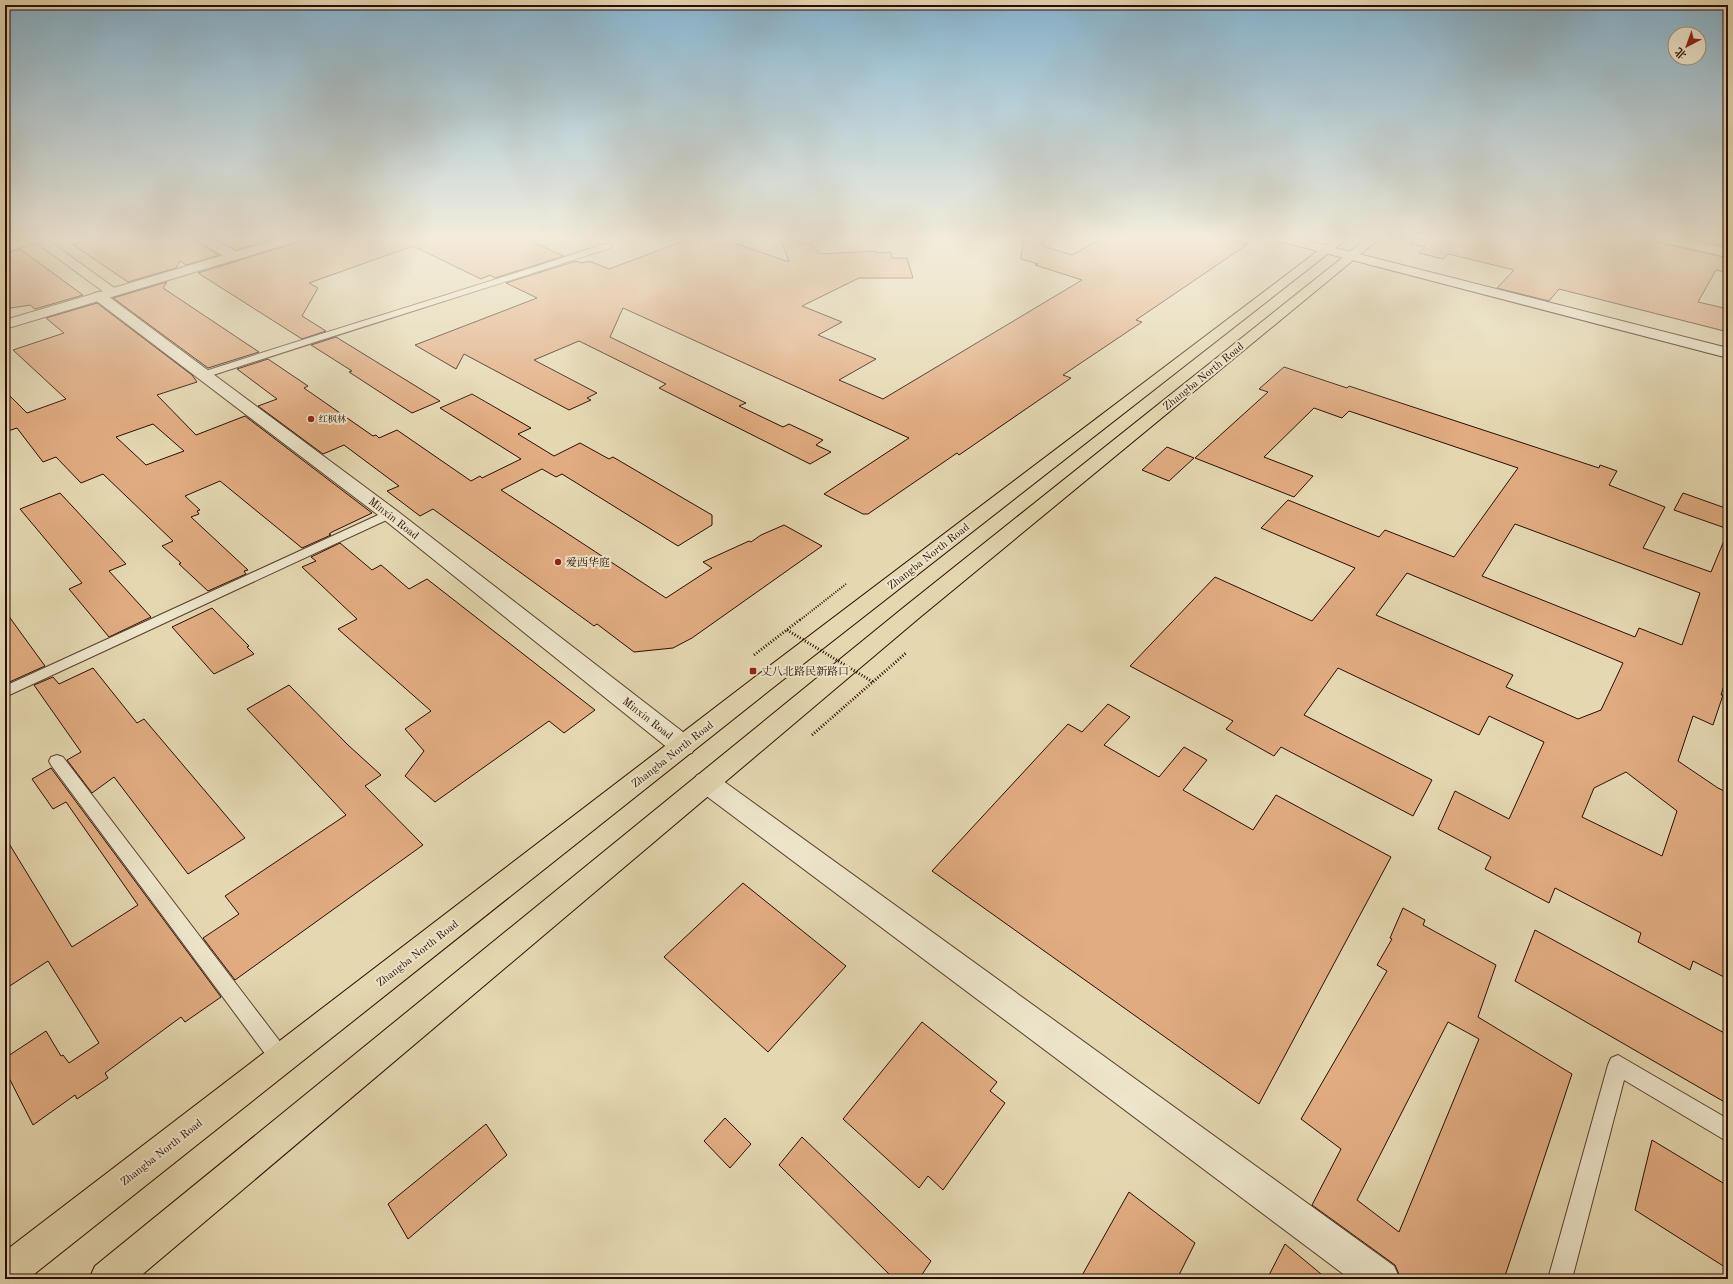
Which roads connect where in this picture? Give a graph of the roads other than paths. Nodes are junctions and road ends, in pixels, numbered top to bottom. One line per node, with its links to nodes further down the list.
1 (93, 298): 8 (street)
2 (111, 298): 11 (street, Minxin Road)
3 (448, 298): 11 (lane)
4 (1276, 298): 14 (main road, Zhangba North Road)
5 (1283, 298): 16 (main road, Zhangba North Road)
6 (1537, 298): 10 (street)
7 (1550, 298): 9 (street)
8 (5, 325)
9 (1728, 345)
10 (1728, 352)
11 (203, 375): 12 (street, Minxin Road)
12 (389, 514): 13 (lane); 14 (street, Minxin Road)
13 (5, 692)
14 (683, 746): 17 (main road, Zhangba North Road)
15 (57, 761): 17 (lane)
16 (706, 782): 20 (street); 21 (main road, Zhangba North Road)
17 (281, 1059): 19 (main road, Zhangba North Road)
18 (1728, 1131): 22 (lane)
19 (5, 1274)
20 (1369, 1275)
21 (108, 1279)
22 (1560, 1279)

